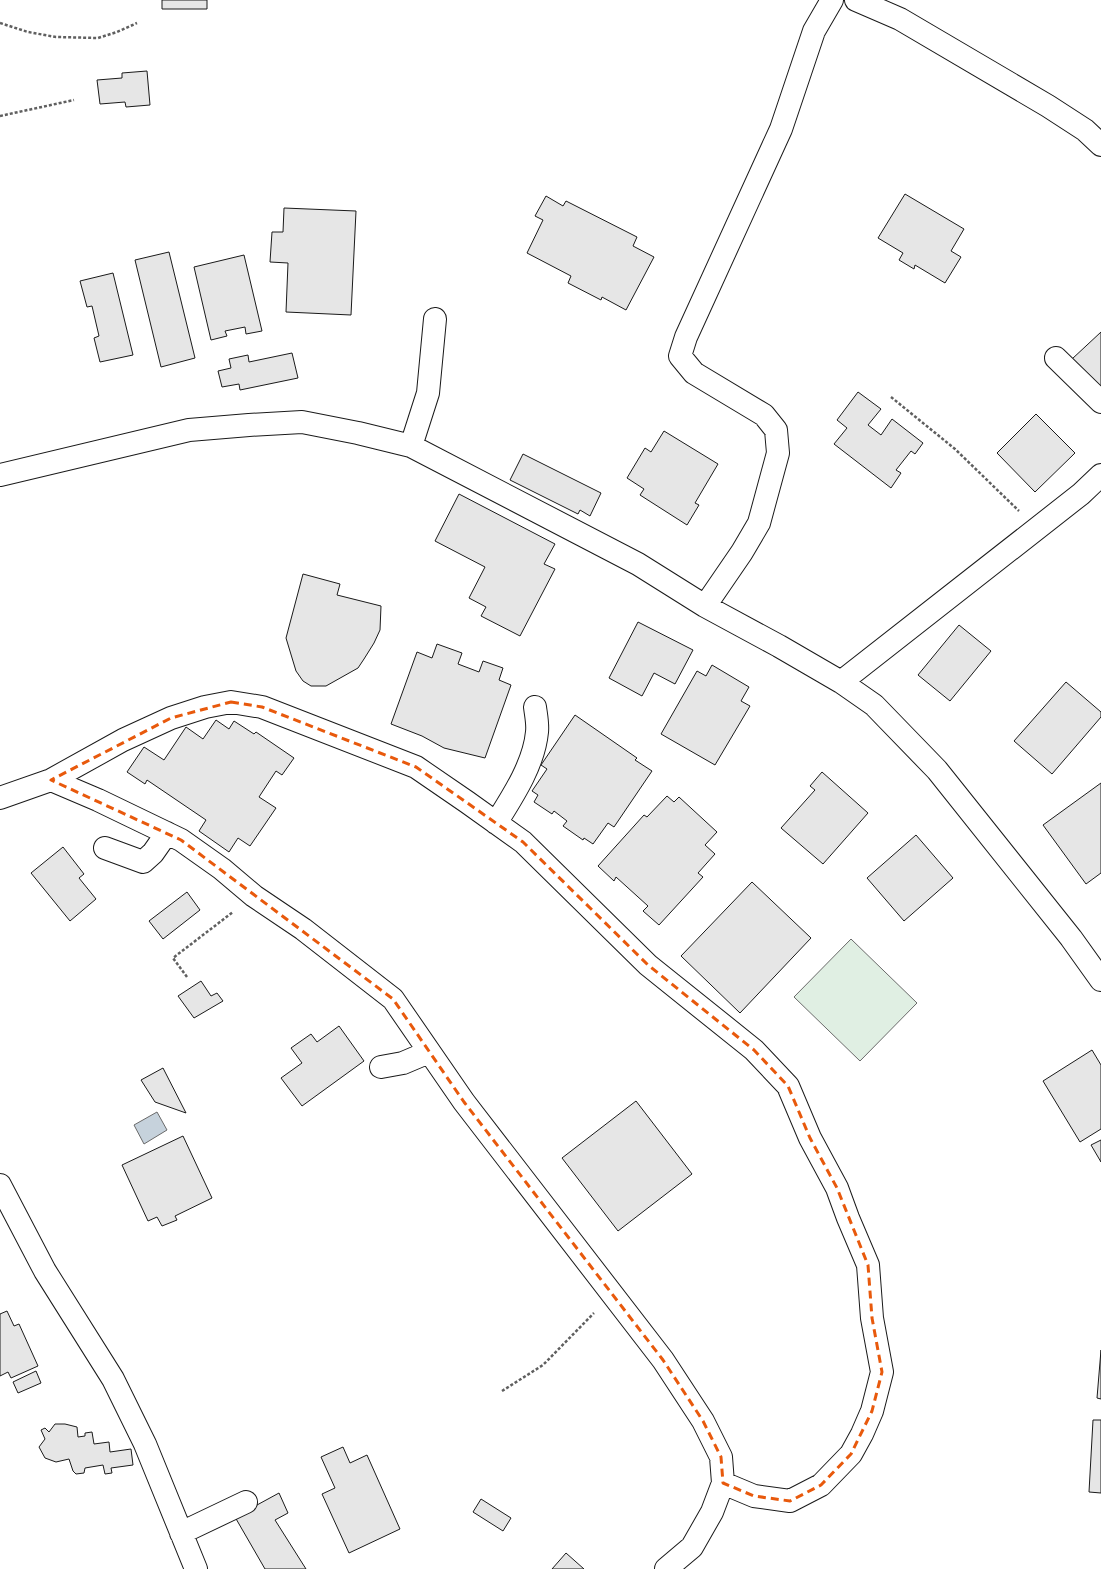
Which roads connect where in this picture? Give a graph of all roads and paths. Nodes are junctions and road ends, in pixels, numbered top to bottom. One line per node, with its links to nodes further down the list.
1 (832, 0): 16 (street)
2 (856, 0): 7 (street)
3 (0, 23): 4 (path)
4 (137, 23)
5 (74, 100): 6 (path)
6 (0, 116)
7 (1101, 145)
8 (435, 319): 12 (street)
9 (1056, 358): 11 (street)
10 (891, 397): 15 (path)
11 (1101, 402)
12 (411, 446): 14 (street); 16 (street)
13 (1101, 475): 15 (street)
14 (0, 476)
15 (1037, 529): 17 (street)
16 (705, 606): 17 (street)
17 (840, 682): 26 (street)
18 (535, 707): 21 (street)
19 (51, 780): 20 (street); 21 (street); 22 (street)
20 (0, 798)
21 (496, 823): 32 (street)
22 (168, 833): 23 (street); 24 (street)
23 (105, 848)
24 (254, 896): 25 (path); 27 (street)
25 (187, 977)
26 (1101, 980)
27 (429, 1052): 28 (street); 30 (street)
28 (381, 1067)
29 (0, 1185): 34 (street)
30 (613, 1294): 31 (path); 32 (street)
31 (502, 1391)
32 (723, 1483): 36 (street)
33 (246, 1502): 34 (street)
34 (181, 1533): 35 (street)
35 (196, 1569)
36 (666, 1569)

